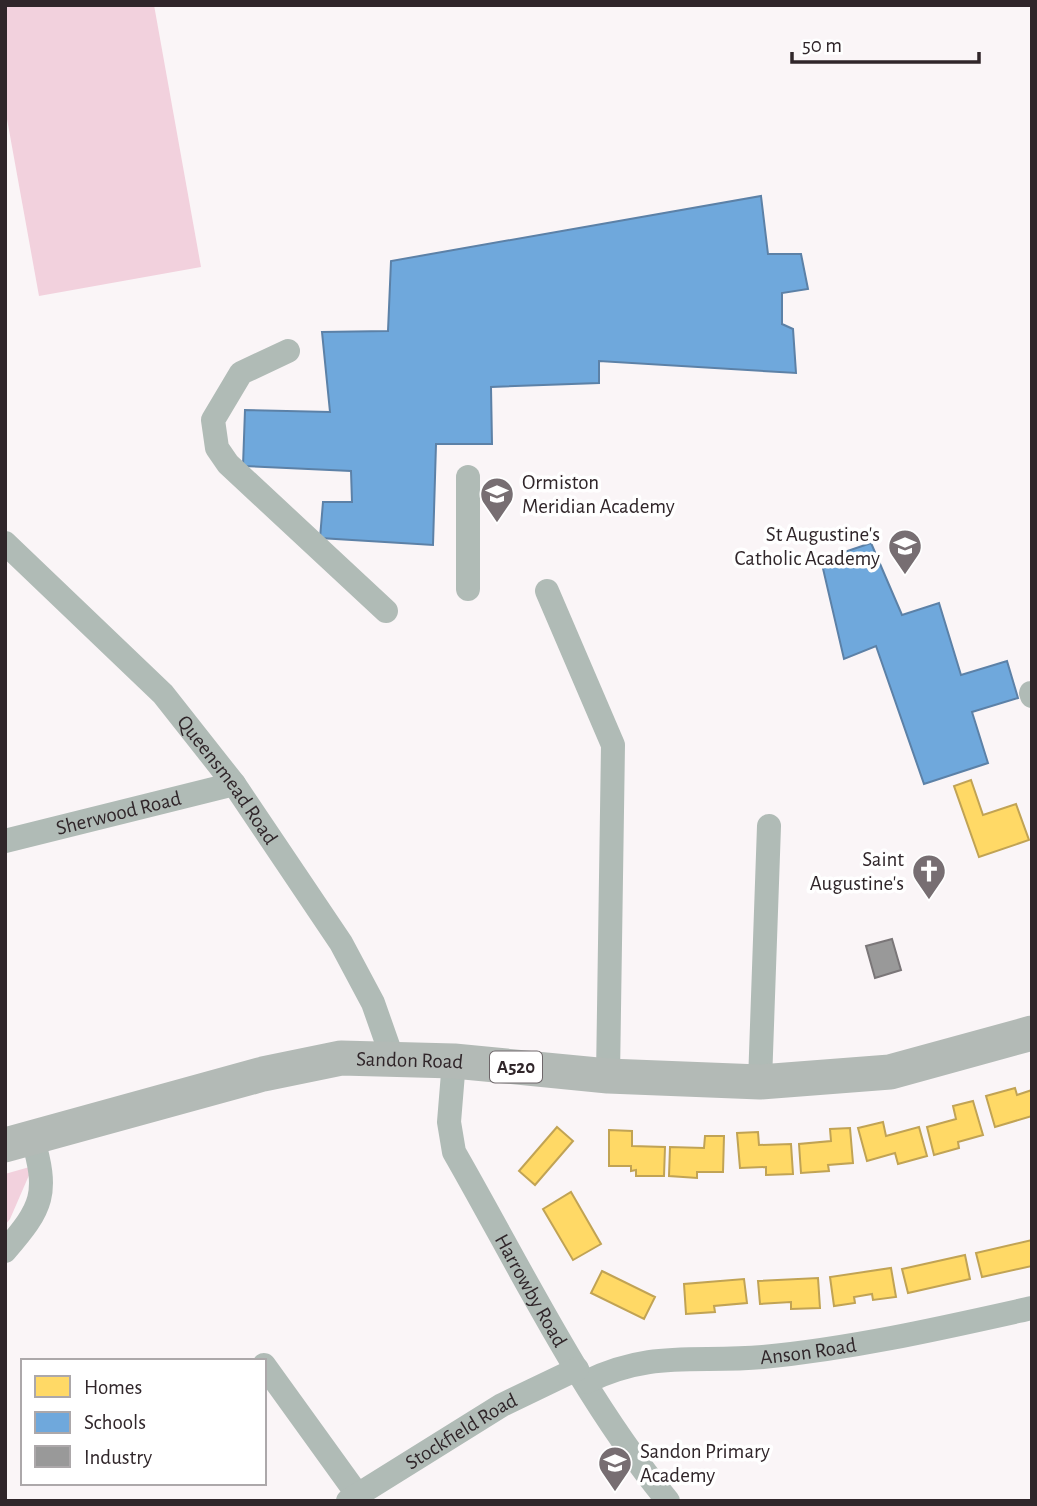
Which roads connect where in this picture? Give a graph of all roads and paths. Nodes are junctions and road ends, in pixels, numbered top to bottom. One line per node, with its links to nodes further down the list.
1 (288, 351): 6 (street)
2 (468, 477): 4 (street)
3 (5, 542): 7 (street, Queensmead Road)
4 (468, 589)
5 (547, 591): 13 (street)
6 (386, 611)
7 (234, 784): 9 (street, Sherwood Road); 11 (street, Queensmead Road)
8 (769, 826): 14 (street)
9 (5, 841)
10 (1032, 1033): 14 (highway, Sandon Road / A520)
11 (392, 1057): 12 (highway, Sandon Road / A520); 15 (highway, Sandon Road / A520)
12 (454, 1061): 13 (highway, Sandon Road / A520); 19 (street, Harrowby Road)
13 (608, 1076): 14 (highway, Sandon Road / A520)
14 (760, 1082)
15 (19, 1141): 16 (street)
16 (5, 1251)
17 (1032, 1308): 19 (street, Anson Road)
18 (266, 1368): 21 (street)
19 (581, 1375): 20 (street, Harrowby Road); 21 (street, Stockfield Road)
20 (654, 1495)
21 (352, 1497)

